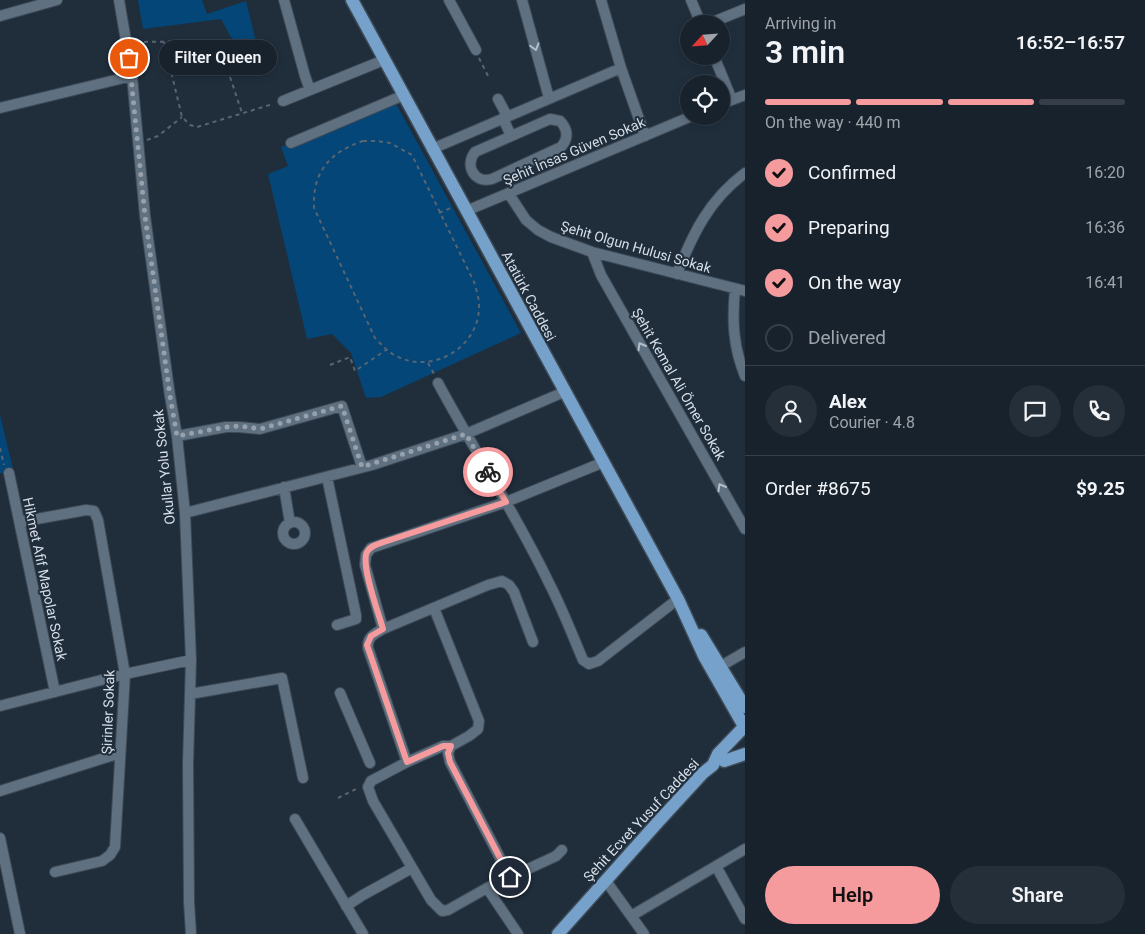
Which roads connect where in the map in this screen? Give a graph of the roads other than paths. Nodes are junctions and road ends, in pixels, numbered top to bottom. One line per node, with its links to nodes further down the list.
1 (57, 0): 9 (street)
2 (119, 0): 18 (street, Okullar Yolu Sokak)
3 (284, 0): 19 (street)
4 (352, 0): 15 (main road, Atatürk Caddesi)
5 (449, 0): 14 (street)
6 (522, 0): 23 (street, one-way to 23)
7 (601, 0): 17 (street)
8 (691, 0): 11 (street)
9 (26, 4): 13 (street)
10 (745, 9): 12 (street)
11 (697, 15)
12 (730, 15)
13 (0, 16)
14 (476, 50)
15 (384, 60): 19 (street); 20 (main road, Atatürk Caddesi)
16 (718, 65): 24 (street)
17 (621, 68): 23 (street); 30 (street)
18 (132, 76): 26 (street); 43 (street, Okullar Yolu Sokak)
19 (310, 90): 25 (street)
20 (404, 95): 31 (street); 32 (main road, Atatürk Caddesi)
21 (744, 97): 24 (street)
22 (498, 98): 27 (street)
23 (549, 98): 27 (street)
24 (732, 100)
25 (283, 101)
26 (0, 108)
27 (505, 117): 29 (street); 32 (street)
28 (680, 121): 30 (street, Şehit İnsas Güven Sokak)
29 (511, 136): 29 (street)
30 (645, 136): 34 (street, Şehit İnsas Güven Sokak)
31 (291, 143)
32 (432, 149): 35 (main road, Atatürk Caddesi)
33 (745, 173): 37 (street)
34 (509, 194): 35 (street, Şehit İnsas Güven Sokak); 36 (street, Şehit Olgun Hulusi Sokak)
35 (464, 208): 41 (main road, Atatürk Caddesi)
36 (592, 252): 37 (street, Şehit Olgun Hulusi Sokak); 53 (street, Şehit Kemal Ali Ömer Sokak, one-way to 36)
37 (677, 274): 38 (street, Şehit Olgun Hulusi Sokak)
38 (740, 290): 39 (street)
39 (745, 376)
40 (438, 383): 42 (street)
41 (564, 392): 42 (street); 44 (main road, Atatürk Caddesi)
42 (466, 434): 45 (street); 49 (street)
43 (177, 436): 45 (street); 50 (street, Okullar Yolu Sokak)
44 (604, 462): 49 (street); 54 (main road, Atatürk Caddesi)
45 (362, 467): 47 (street)
46 (8, 473): 51 (street, Hikmet Afif Mapolar Sokak)
47 (327, 476): 48 (street); 56 (street)
48 (284, 488): 50 (street); 52 (street)
49 (506, 502): 54 (street); 57 (street)
50 (185, 513): 60 (street, Okullar Yolu Sokak)
51 (20, 522): 62 (street, Şirinler Sokak); 63 (street, Hikmet Afif Mapolar Sokak)
52 (290, 523)
53 (745, 529)
54 (680, 603): 61 (main road, Atatürk Caddesi); 66 (main road, Atatürk Caddesi)
55 (434, 608): 57 (street); 58 (street); 70 (street)
56 (337, 625)
57 (383, 629): 73 (street)
58 (533, 642)
59 (745, 652): 61 (street)
60 (191, 660): 62 (street); 65 (street, Okullar Yolu Sokak)
61 (721, 666): 66 (main road, Atatürk Caddesi)
62 (125, 674): 63 (street); 71 (street, Şirinler Sokak)
63 (55, 692): 67 (street)
64 (340, 693): 74 (street)
65 (190, 694): 76 (street); 92 (street, Okullar Yolu Sokak)
66 (741, 704): 68 (main road, Atatürk Caddesi); 69 (main road)
67 (0, 706)
68 (745, 730): 69 (main road, Şehit Ecvet Yusuf Caddesi); 75 (main road)
69 (729, 742): 75 (main road, Şehit Ecvet Yusuf Caddesi)
70 (451, 746): 73 (street); 85 (street)
71 (120, 754): 77 (street); 84 (street, Şirinler Sokak)
72 (745, 754): 75 (main road)
73 (407, 762): 83 (street)
74 (370, 763)
75 (718, 763): 86 (main road, Şehit Ecvet Yusuf Caddesi)
76 (303, 778)
77 (0, 791)
78 (295, 819): 88 (street)
79 (0, 838): 91 (street)
80 (745, 849): 82 (street)
81 (562, 850): 85 (street)
82 (716, 866): 89 (street); 90 (street)
83 (412, 868): 87 (street); 88 (street)
84 (55, 872)
85 (510, 877): 87 (street)
86 (606, 881): 89 (street); 95 (main road, Şehit Ecvet Yusuf Caddesi)
87 (487, 888): 94 (street)
88 (346, 906): 93 (street)
89 (631, 916): 96 (street)
90 (745, 919)
91 (20, 934)
92 (191, 934)
93 (363, 934)
94 (518, 934)
95 (558, 934)
96 (644, 934)

